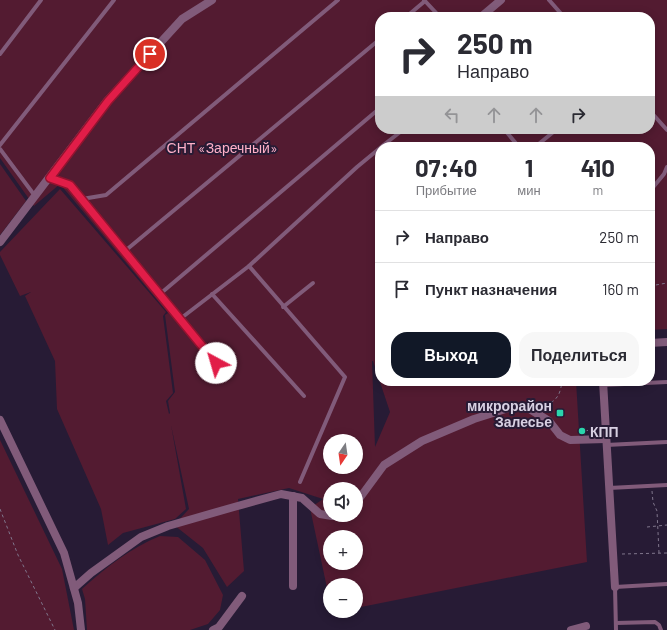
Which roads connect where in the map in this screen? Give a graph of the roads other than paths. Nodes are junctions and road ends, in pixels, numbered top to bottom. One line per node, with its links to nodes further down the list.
1 (41, 0): 13 (lane)
2 (114, 0): 23 (lane)
3 (212, 0): 27 (street)
4 (338, 0): 30 (lane)
5 (425, 0): 8 (lane); 9 (lane)
6 (501, 0): 10 (street)
7 (549, 0): 11 (lane)
8 (412, 12)
9 (436, 12)
10 (487, 12)
11 (560, 12)
12 (375, 43): 32 (lane)
13 (0, 54)
14 (375, 112): 35 (lane)
15 (655, 117): 16 (lane)
16 (667, 130)
17 (398, 134): 20 (lane)
18 (508, 134): 21 (lane)
19 (552, 134): 22 (lane)
20 (388, 142)
21 (516, 142)
22 (541, 142)
23 (0, 145)
24 (0, 149): 29 (lane)
25 (375, 153): 33 (lane)
26 (667, 167): 28 (lane)
27 (50, 178): 29 (street); 30 (lane)
28 (655, 185)
29 (35, 197): 31 (street)
30 (82, 199): 32 (lane)
31 (0, 242)
32 (125, 251): 35 (lane)
33 (249, 266): 36 (lane); 37 (lane)
34 (313, 283): 37 (lane)
35 (160, 294): 38 (lane)
36 (212, 294): 38 (lane); 45 (lane)
37 (283, 307): 49 (lane)
38 (180, 318): 41 (lane)
39 (667, 342): 40 (street)
40 (655, 343)
41 (216, 363)
42 (655, 382): 43 (lane)
43 (667, 382)
44 (603, 386): 47 (street)
45 (304, 396)
46 (0, 420): 58 (street)
47 (606, 442): 48 (lane); 51 (street); 52 (street)
48 (667, 442)
49 (300, 482)
50 (667, 485): 51 (lane)
51 (609, 488): 57 (street)
52 (363, 494)
53 (293, 496): 54 (street); 56 (street); 58 (street)
54 (323, 514)
55 (667, 584): 57 (lane)
56 (293, 586)
57 (615, 587): 60 (lane)
58 (74, 588): 62 (street)
59 (242, 596): 63 (street)
60 (616, 623): 65 (lane); 66 (lane)
61 (586, 626): 64 (street)
62 (81, 630)
63 (213, 630)
64 (571, 630)
65 (616, 630)
66 (661, 630)

